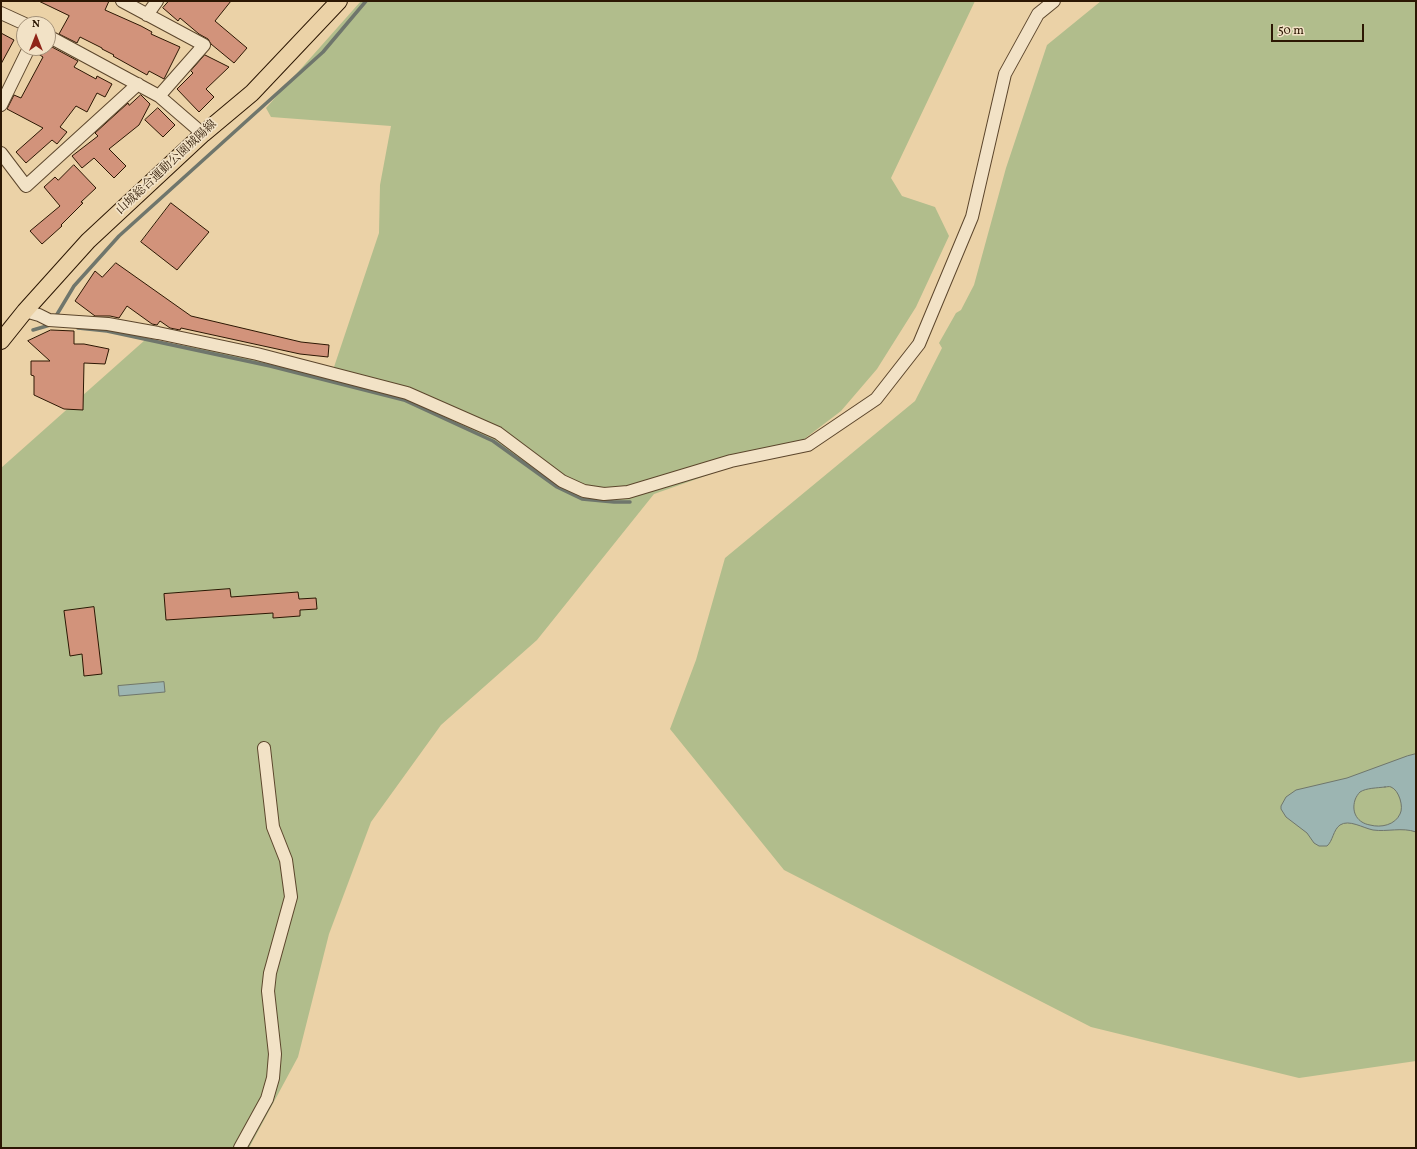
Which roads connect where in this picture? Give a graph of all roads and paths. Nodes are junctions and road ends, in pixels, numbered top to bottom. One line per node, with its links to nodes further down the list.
1 (122, 1): 6 (street)
2 (157, 1): 6 (street)
3 (338, 1): 13 (main road, 山城総合運動公園城陽線)
4 (1054, 1): 15 (street)
5 (1, 13): 7 (street)
6 (147, 15): 11 (street)
7 (16, 20)
8 (56, 40): 10 (street)
9 (25, 56): 12 (street)
10 (138, 84): 11 (street); 14 (street)
11 (159, 96): 13 (street)
12 (1, 105)
13 (203, 134): 15 (main road, 山城総合運動公園城陽線)
14 (1, 154)
15 (25, 311): 16 (main road, 山城総合運動公園城陽線)
16 (1, 341)
17 (264, 748): 18 (street)
18 (240, 1148)

